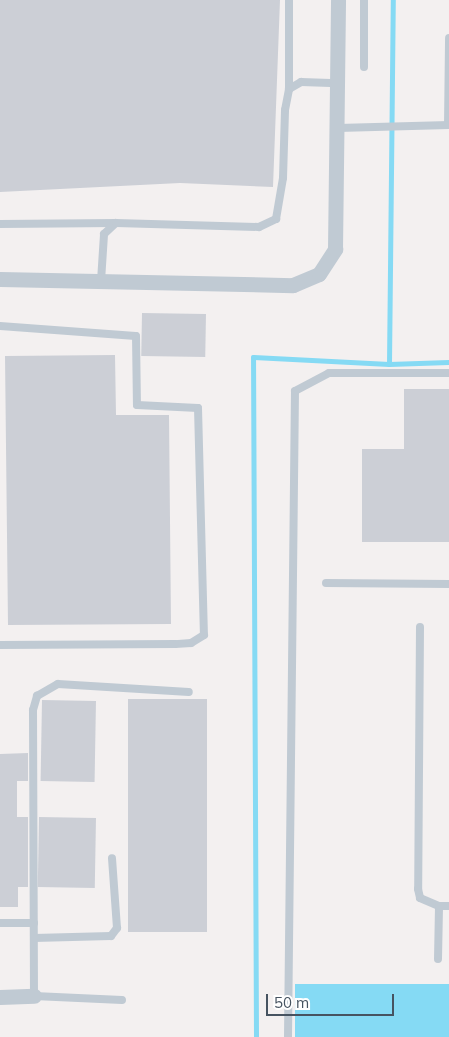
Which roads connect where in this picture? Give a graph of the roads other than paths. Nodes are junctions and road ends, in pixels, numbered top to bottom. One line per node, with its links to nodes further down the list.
1 (289, 0): 7 (lane)
2 (338, 0): 6 (street)
3 (364, 0): 5 (lane)
4 (449, 38): 8 (lane)
5 (364, 66)
6 (338, 83): 7 (lane); 9 (street)
7 (289, 89): 10 (lane)
8 (448, 125): 9 (lane)
9 (338, 128): 13 (street)
10 (116, 223): 11 (lane); 13 (lane)
11 (0, 224)
12 (0, 279): 13 (street)
13 (101, 281)
14 (0, 326): 19 (lane)
15 (449, 372): 31 (lane)
16 (326, 583): 17 (lane)
17 (449, 584)
18 (420, 627): 22 (lane)
19 (0, 644)
20 (189, 692): 25 (lane)
21 (112, 858): 26 (lane)
22 (439, 906): 23 (lane); 27 (lane)
23 (449, 906)
24 (0, 923): 25 (lane)
25 (34, 923): 26 (lane)
26 (34, 938): 28 (lane)
27 (438, 959)
28 (34, 996): 29 (street); 30 (lane)
29 (0, 997)
30 (122, 1000)
31 (288, 1037)

